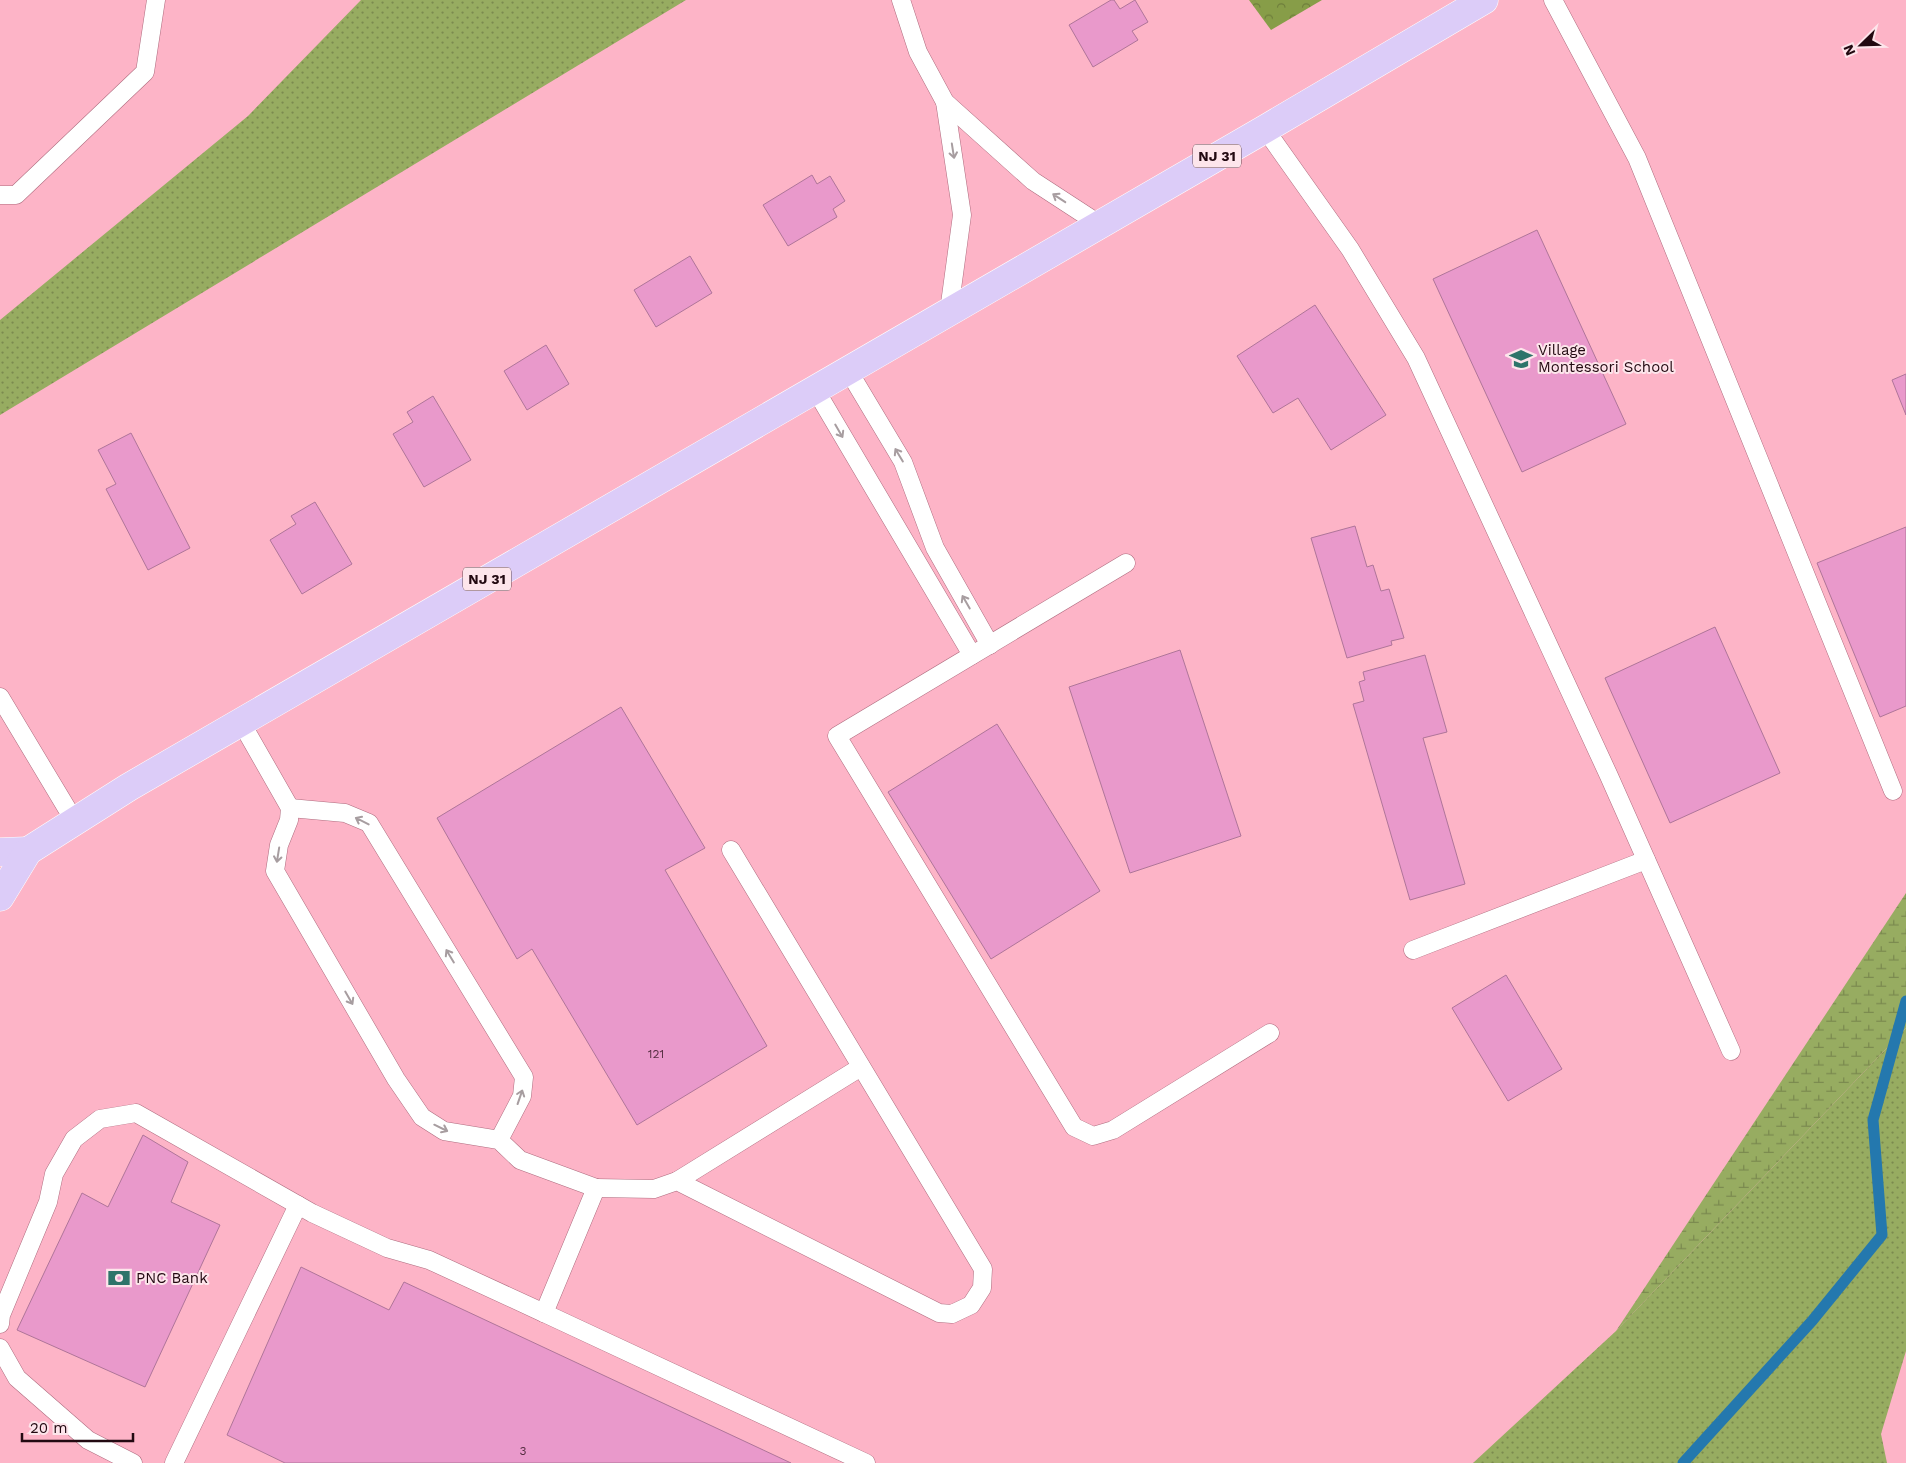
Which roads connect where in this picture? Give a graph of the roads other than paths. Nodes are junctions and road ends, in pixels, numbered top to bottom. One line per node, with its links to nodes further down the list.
1 (156, 0): 7 (lane)
2 (901, 0): 5 (lane)
3 (1484, 0): 6 (highway, NJ 31)
4 (1553, 0): 17 (lane)
5 (945, 102): 8 (lane, one-way to 5); 9 (lane, one-way to 9)
6 (1265, 129): 8 (highway, NJ 31); 23 (lane)
7 (0, 194)
8 (1100, 224): 9 (highway, NJ 31)
9 (949, 311): 10 (highway, NJ 31)
10 (848, 370): 11 (highway, NJ 31); 13 (lane, one-way to 10)
11 (815, 390): 14 (lane, one-way to 14); 16 (highway, NJ 31)
12 (1126, 563): 13 (lane)
13 (990, 645): 14 (lane)
14 (972, 655): 26 (lane)
15 (0, 697): 19 (lane)
16 (241, 722): 18 (lane); 19 (highway, NJ 31)
17 (1892, 791)
18 (290, 808): 29 (lane, one-way to 29); 29 (lane, one-way to 18)
19 (75, 822): 21 (highway, NJ 31)
20 (731, 850): 28 (lane)
21 (28, 851): 22 (highway, NJ 31); 24 (highway, NJ 31)
22 (0, 852)
23 (1646, 860): 25 (lane); 27 (lane)
24 (0, 897)
25 (1413, 950)
26 (1270, 1033)
27 (1731, 1051)
28 (861, 1067): 30 (lane); 30 (lane)
29 (499, 1140): 31 (lane)
30 (677, 1181): 31 (lane)
31 (596, 1188): 33 (lane)
32 (298, 1205): 33 (lane); 34 (lane); 37 (lane)
33 (544, 1313): 38 (lane)
34 (0, 1324)
35 (0, 1348): 36 (lane)
36 (133, 1463)
37 (174, 1463)
38 (866, 1463)

